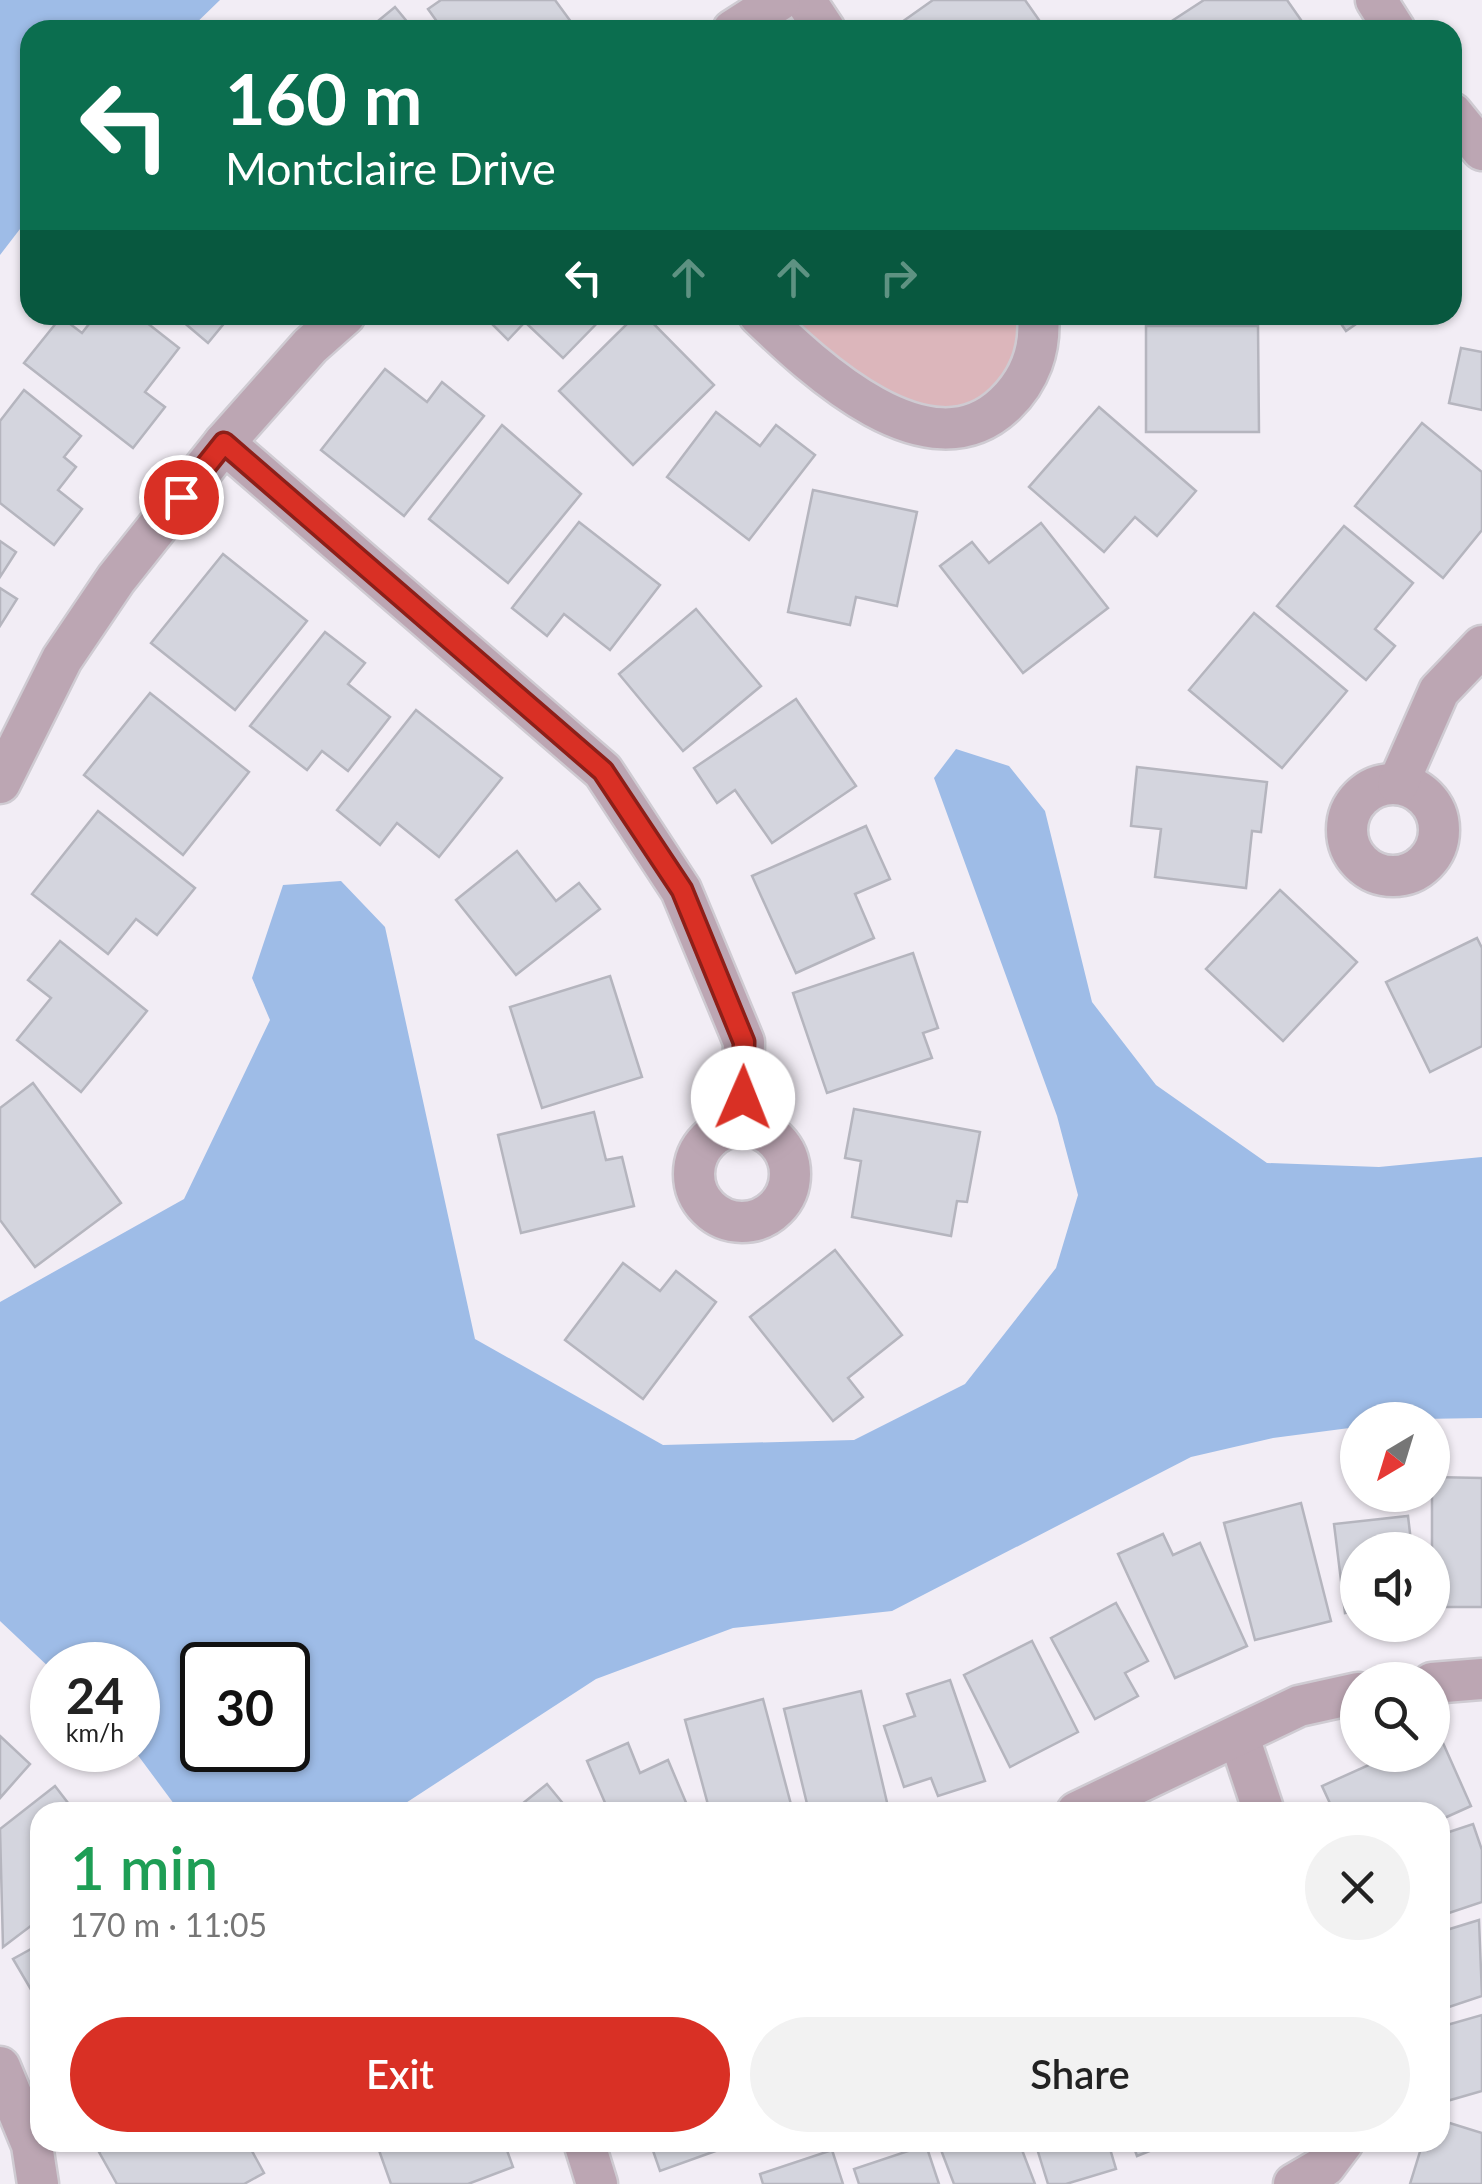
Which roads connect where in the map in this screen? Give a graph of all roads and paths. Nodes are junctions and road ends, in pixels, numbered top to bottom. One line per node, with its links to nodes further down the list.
1 (780, 0): 2 (street)
2 (749, 20)
3 (1462, 125): 4 (street)
4 (1482, 150)
5 (334, 325): 8 (street)
6 (768, 325): 7 (street)
7 (1039, 325)
8 (224, 443): 10 (street); 12 (street)
9 (1482, 646): 11 (street)
10 (0, 783)
11 (1398, 784)
12 (742, 1126)
13 (1482, 1680): 14 (street)
14 (1450, 1682)
15 (1340, 1696): 16 (street)
16 (1239, 1738): 17 (street); 18 (street)
17 (1099, 1802)
18 (1261, 1802)
19 (0, 2067): 20 (street)
20 (30, 2140)
21 (33, 2152): 24 (street)
22 (587, 2152): 25 (street)
23 (1336, 2152): 26 (street)
24 (38, 2184)
25 (597, 2184)
26 (1294, 2184)

